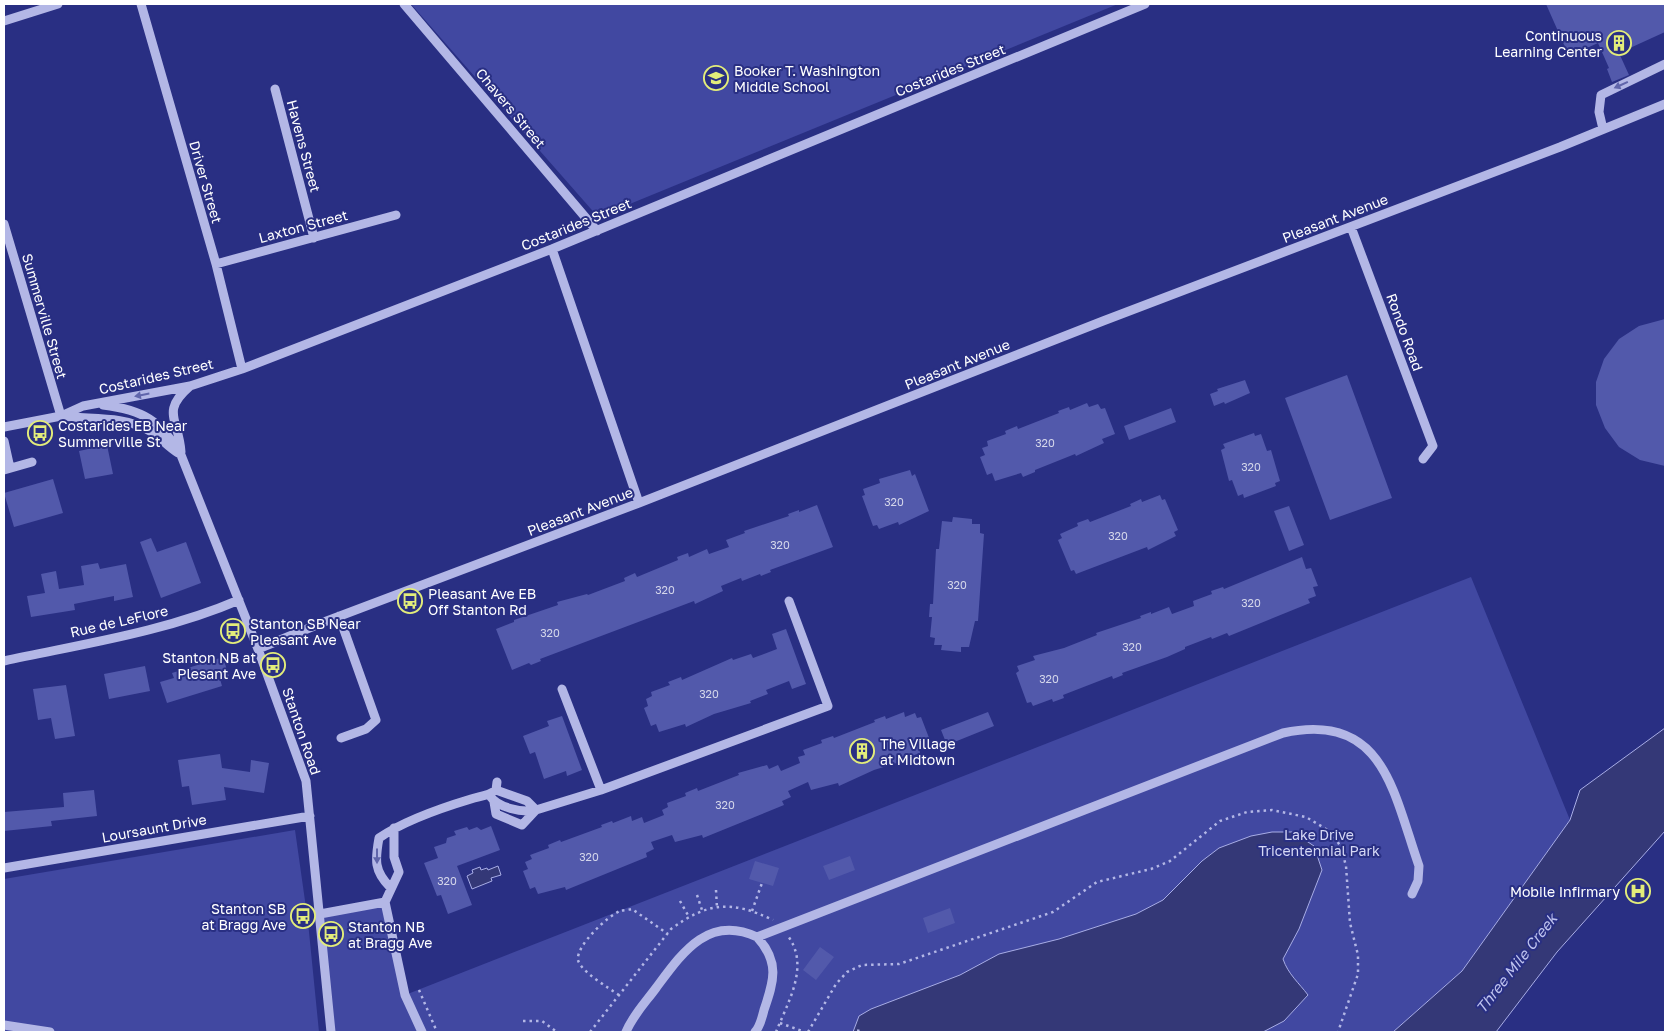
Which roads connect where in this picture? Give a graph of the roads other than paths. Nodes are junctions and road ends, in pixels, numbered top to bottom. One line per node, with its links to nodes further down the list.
1 (58, 4): 5 (street)
2 (141, 4): 16 (street, Driver Street)
3 (404, 4): 13 (street, Chavers Street)
4 (1145, 4): 13 (street, Costarides Street)
5 (4, 21)
6 (1665, 64): 9 (street, one-way to 9)
7 (275, 90): 14 (street, Havens Street)
8 (1665, 104): 9 (street, Pleasant Avenue)
9 (1603, 130): 12 (street, Pleasant Avenue)
10 (396, 215): 14 (street, Laxton Street)
11 (4, 224): 20 (street, Summerville Street)
12 (1351, 227): 24 (street, Rondo Road); 27 (street, Pleasant Avenue)
13 (596, 231): 15 (street, Costarides Street)
14 (314, 238): 16 (street, Laxton Street)
15 (552, 249): 17 (street, Costarides Street); 27 (street)
16 (216, 264): 17 (street, Driver Street)
17 (242, 369): 18 (street, Costarides Street)
18 (190, 386): 19 (street, Costarides Street, one-way to 19); 23 (street, Stanton Road)
19 (94, 404): 20 (street, Costarides Street); 23 (street, Stanton Road)
20 (61, 416): 21 (street, Costarides Street); 23 (street)
21 (4, 428)
22 (4, 441): 26 (street)
23 (181, 455): 28 (street, Stanton Road)
24 (1423, 459)
25 (32, 462): 26 (street)
26 (7, 469)
27 (639, 503): 30 (street, Pleasant Avenue)
28 (239, 600): 31 (street, Stanton Road); 32 (street, Rue de LeFlore)
29 (789, 601): 35 (street)
30 (339, 616): 31 (street, Pleasant Avenue); 34 (street)
31 (258, 649): 38 (street, Stanton Road)
32 (4, 662)
33 (562, 689): 35 (street)
34 (341, 738)
35 (601, 790): 37 (street)
36 (494, 792): 37 (street); 37 (street); 39 (street)
37 (536, 810)
38 (310, 816): 40 (street, Loursaunt Drive); 44 (street, Stanton Road)
39 (394, 828): 41 (street); 41 (street, one-way to 41)
40 (4, 868)
41 (390, 887): 43 (street)
42 (1412, 894): 45 (street)
43 (385, 902): 44 (street); 49 (street)
44 (320, 914): 48 (street, Stanton Road)
45 (757, 937): 50 (street); 51 (street)
46 (4, 1024): 47 (street)
47 (50, 1032)
48 (331, 1032)
49 (422, 1032)
50 (626, 1032)
51 (755, 1032)

